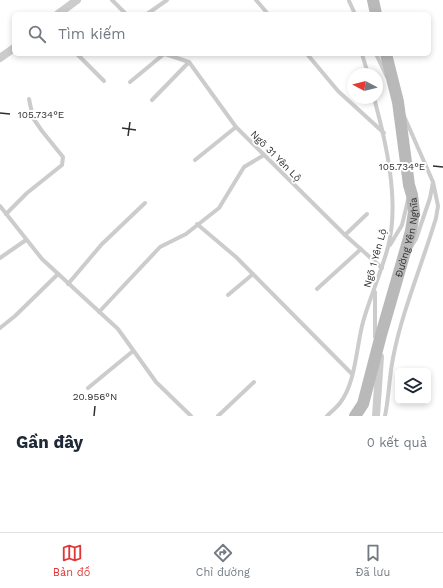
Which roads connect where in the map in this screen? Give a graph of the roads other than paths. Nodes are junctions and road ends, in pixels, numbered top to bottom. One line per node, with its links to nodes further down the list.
1 (77, 0): 7 (street)
2 (112, 0): 8 (lane)
3 (167, 0): 9 (lane)
4 (256, 0): 10 (lane)
5 (349, 0): 11 (lane)
6 (373, 0): 12 (main road)
7 (61, 12)
8 (124, 12)
9 (150, 12)
10 (266, 12)
11 (352, 12)
12 (376, 12)
13 (12, 49): 21 (street)
14 (79, 56): 24 (lane)
15 (162, 56): 25 (lane)
16 (170, 56): 22 (lane)
17 (308, 56): 31 (lane)
18 (363, 56): 23 (lane)
19 (377, 56): 28 (lane)
20 (386, 56): 28 (main road, Đường Yên Nghĩa)
21 (0, 58)
22 (189, 62): 27 (lane); 30 (lane, Ngõ 31 Yên Lộ)
23 (366, 68)
24 (104, 81)
25 (130, 82)
26 (29, 99): 38 (lane)
27 (152, 100)
28 (398, 102): 34 (lane); 35 (main road, Đường Yên Nghĩa)
29 (376, 104): 31 (lane, Ngõ 1 Yên Lộ)
30 (236, 127): 32 (lane, Ngõ 31 Yên Lộ); 33 (lane)
31 (384, 134): 43 (lane, Ngõ 1 Yên Lộ)
32 (264, 155): 40 (lane); 41 (lane, Ngõ 31 Yên Lộ)
33 (195, 160)
34 (433, 182): 46 (lane); 67 (lane)
35 (409, 185): 43 (lane); 46 (main road, Đường Yên Nghĩa)
36 (145, 203): 50 (lane)
37 (0, 206): 38 (lane)
38 (6, 214): 42 (lane)
39 (367, 214): 41 (lane)
40 (198, 224): 49 (lane); 54 (lane)
41 (345, 235): 44 (lane, Ngõ 31 Yên Lộ)
42 (26, 240): 45 (lane); 48 (lane)
43 (388, 247): 47 (lane, Ngõ 1 Yên Lộ)
44 (361, 249): 47 (lane, Ngõ 31 Yên Lộ); 52 (lane)
45 (0, 258)
46 (403, 258): 56 (main road, Đường Yên Nghĩa)
47 (382, 268): 51 (lane, Ngõ 1 Yên Lộ)
48 (58, 274): 50 (lane); 55 (lane)
49 (253, 274): 53 (lane); 59 (lane)
50 (68, 284): 54 (lane)
51 (375, 287): 58 (lane); 59 (lane, Ngõ 1 Yên Lộ)
52 (317, 289)
53 (228, 295)
54 (99, 312): 57 (lane)
55 (0, 328)
56 (381, 335): 58 (main road, Đường Yên Nghĩa); 66 (street)
57 (133, 351): 61 (lane); 62 (lane)
58 (376, 354): 65 (main road, Đường Yên Nghĩa)
59 (352, 374): 64 (lane, Ngõ 1 Yên Lộ)
60 (254, 382): 63 (lane)
61 (88, 388)
62 (191, 416)
63 (218, 416)
64 (327, 416)
65 (355, 416)
66 (376, 416)
67 (385, 416)

